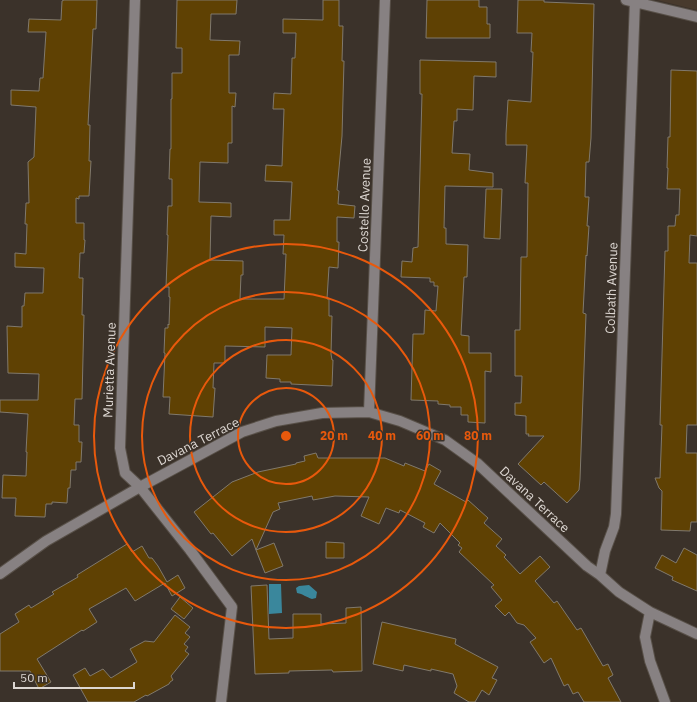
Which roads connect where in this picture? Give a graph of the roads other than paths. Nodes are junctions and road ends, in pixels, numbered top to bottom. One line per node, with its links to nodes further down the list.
1 (135, 0): 6 (street, Murietta Avenue)
2 (385, 0): 5 (street, Costello Avenue)
3 (632, 1): 4 (street); 8 (street, Colbath Avenue)
4 (697, 17)
5 (369, 412): 6 (street, Davana Terrace); 8 (street, Davana Terrace)
6 (140, 487): 7 (street, Davana Terrace); 11 (street, Murietta Avenue)
7 (0, 574)
8 (600, 574): 9 (street, Davana Terrace)
9 (650, 612): 10 (street, Davana Terrace); 12 (street)
10 (697, 634)
11 (221, 702)
12 (665, 702)

